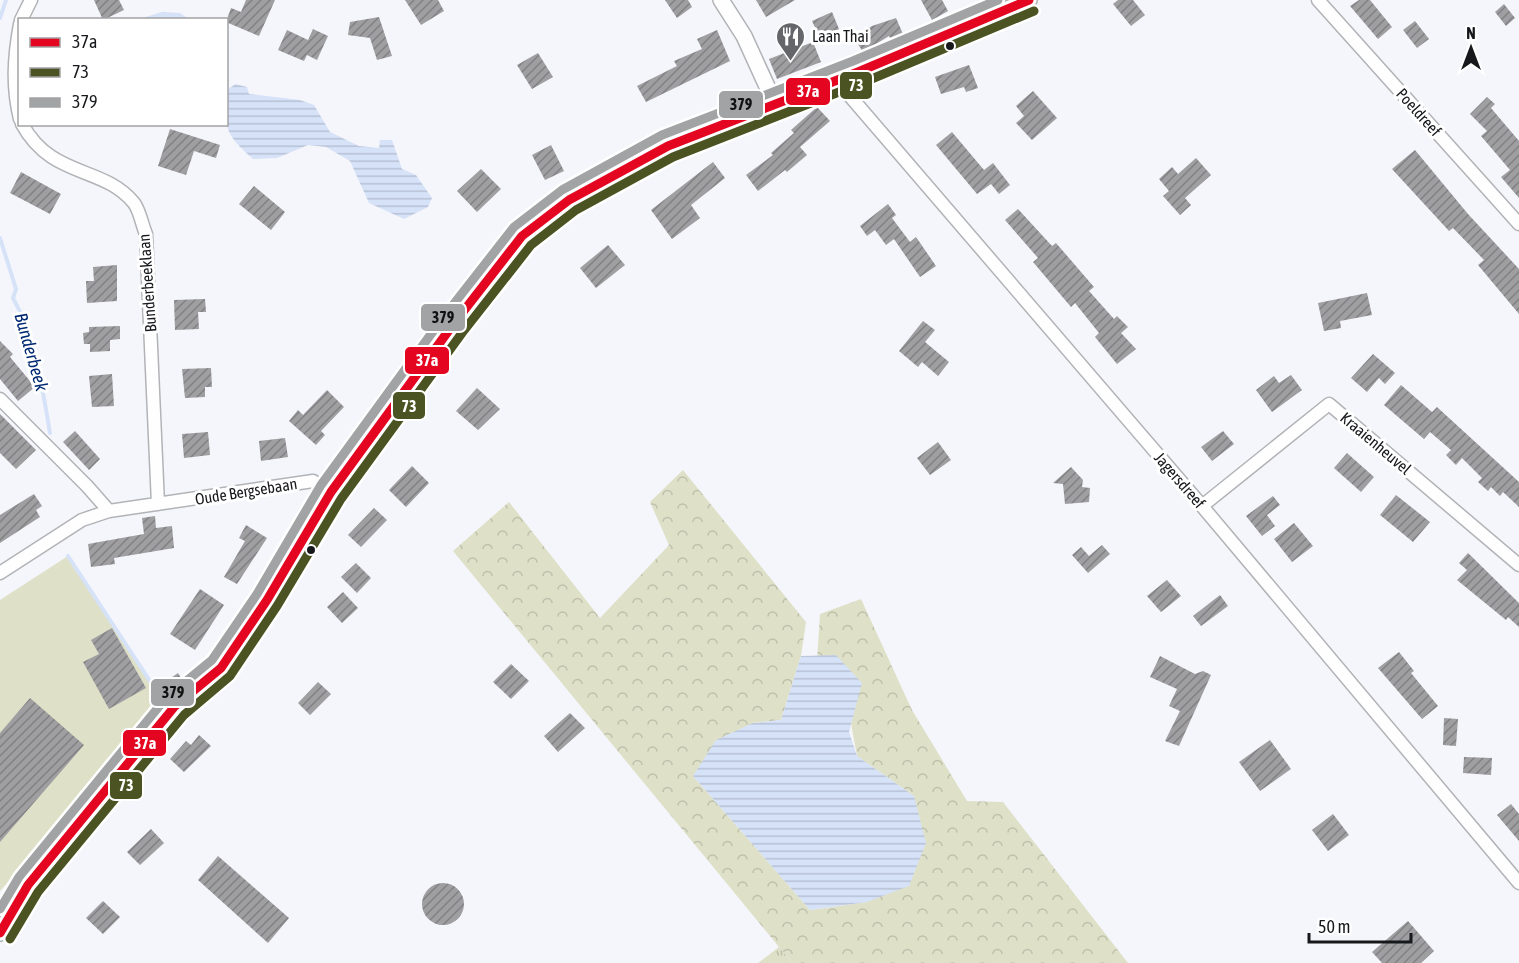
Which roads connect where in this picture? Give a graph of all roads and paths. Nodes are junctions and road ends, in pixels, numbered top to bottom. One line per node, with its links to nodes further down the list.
1 (31, 0): 5 (street)
2 (721, 0): 8 (street)
3 (1029, 0): 7 (street)
4 (1318, 0): 11 (street, Poeldreef)
5 (22, 18)
6 (18, 35): 9 (street)
7 (837, 81): 8 (street); 15 (street, Jagersdreef)
8 (775, 104): 13 (street)
9 (18, 111)
10 (23, 126): 14 (street, Bunderbeeklaan)
11 (1519, 224)
12 (0, 399): 16 (street)
13 (331, 492): 14 (street, Oude Bergsebaan); 20 (street)
14 (158, 504): 16 (street, Oude Bergsebaan)
15 (1202, 506): 17 (street, Kraaienheuvel); 19 (street, Jagersdreef)
16 (109, 511): 18 (street, Oude Bergsebaan)
17 (1519, 565)
18 (0, 573)
19 (1519, 884)
20 (0, 933)

